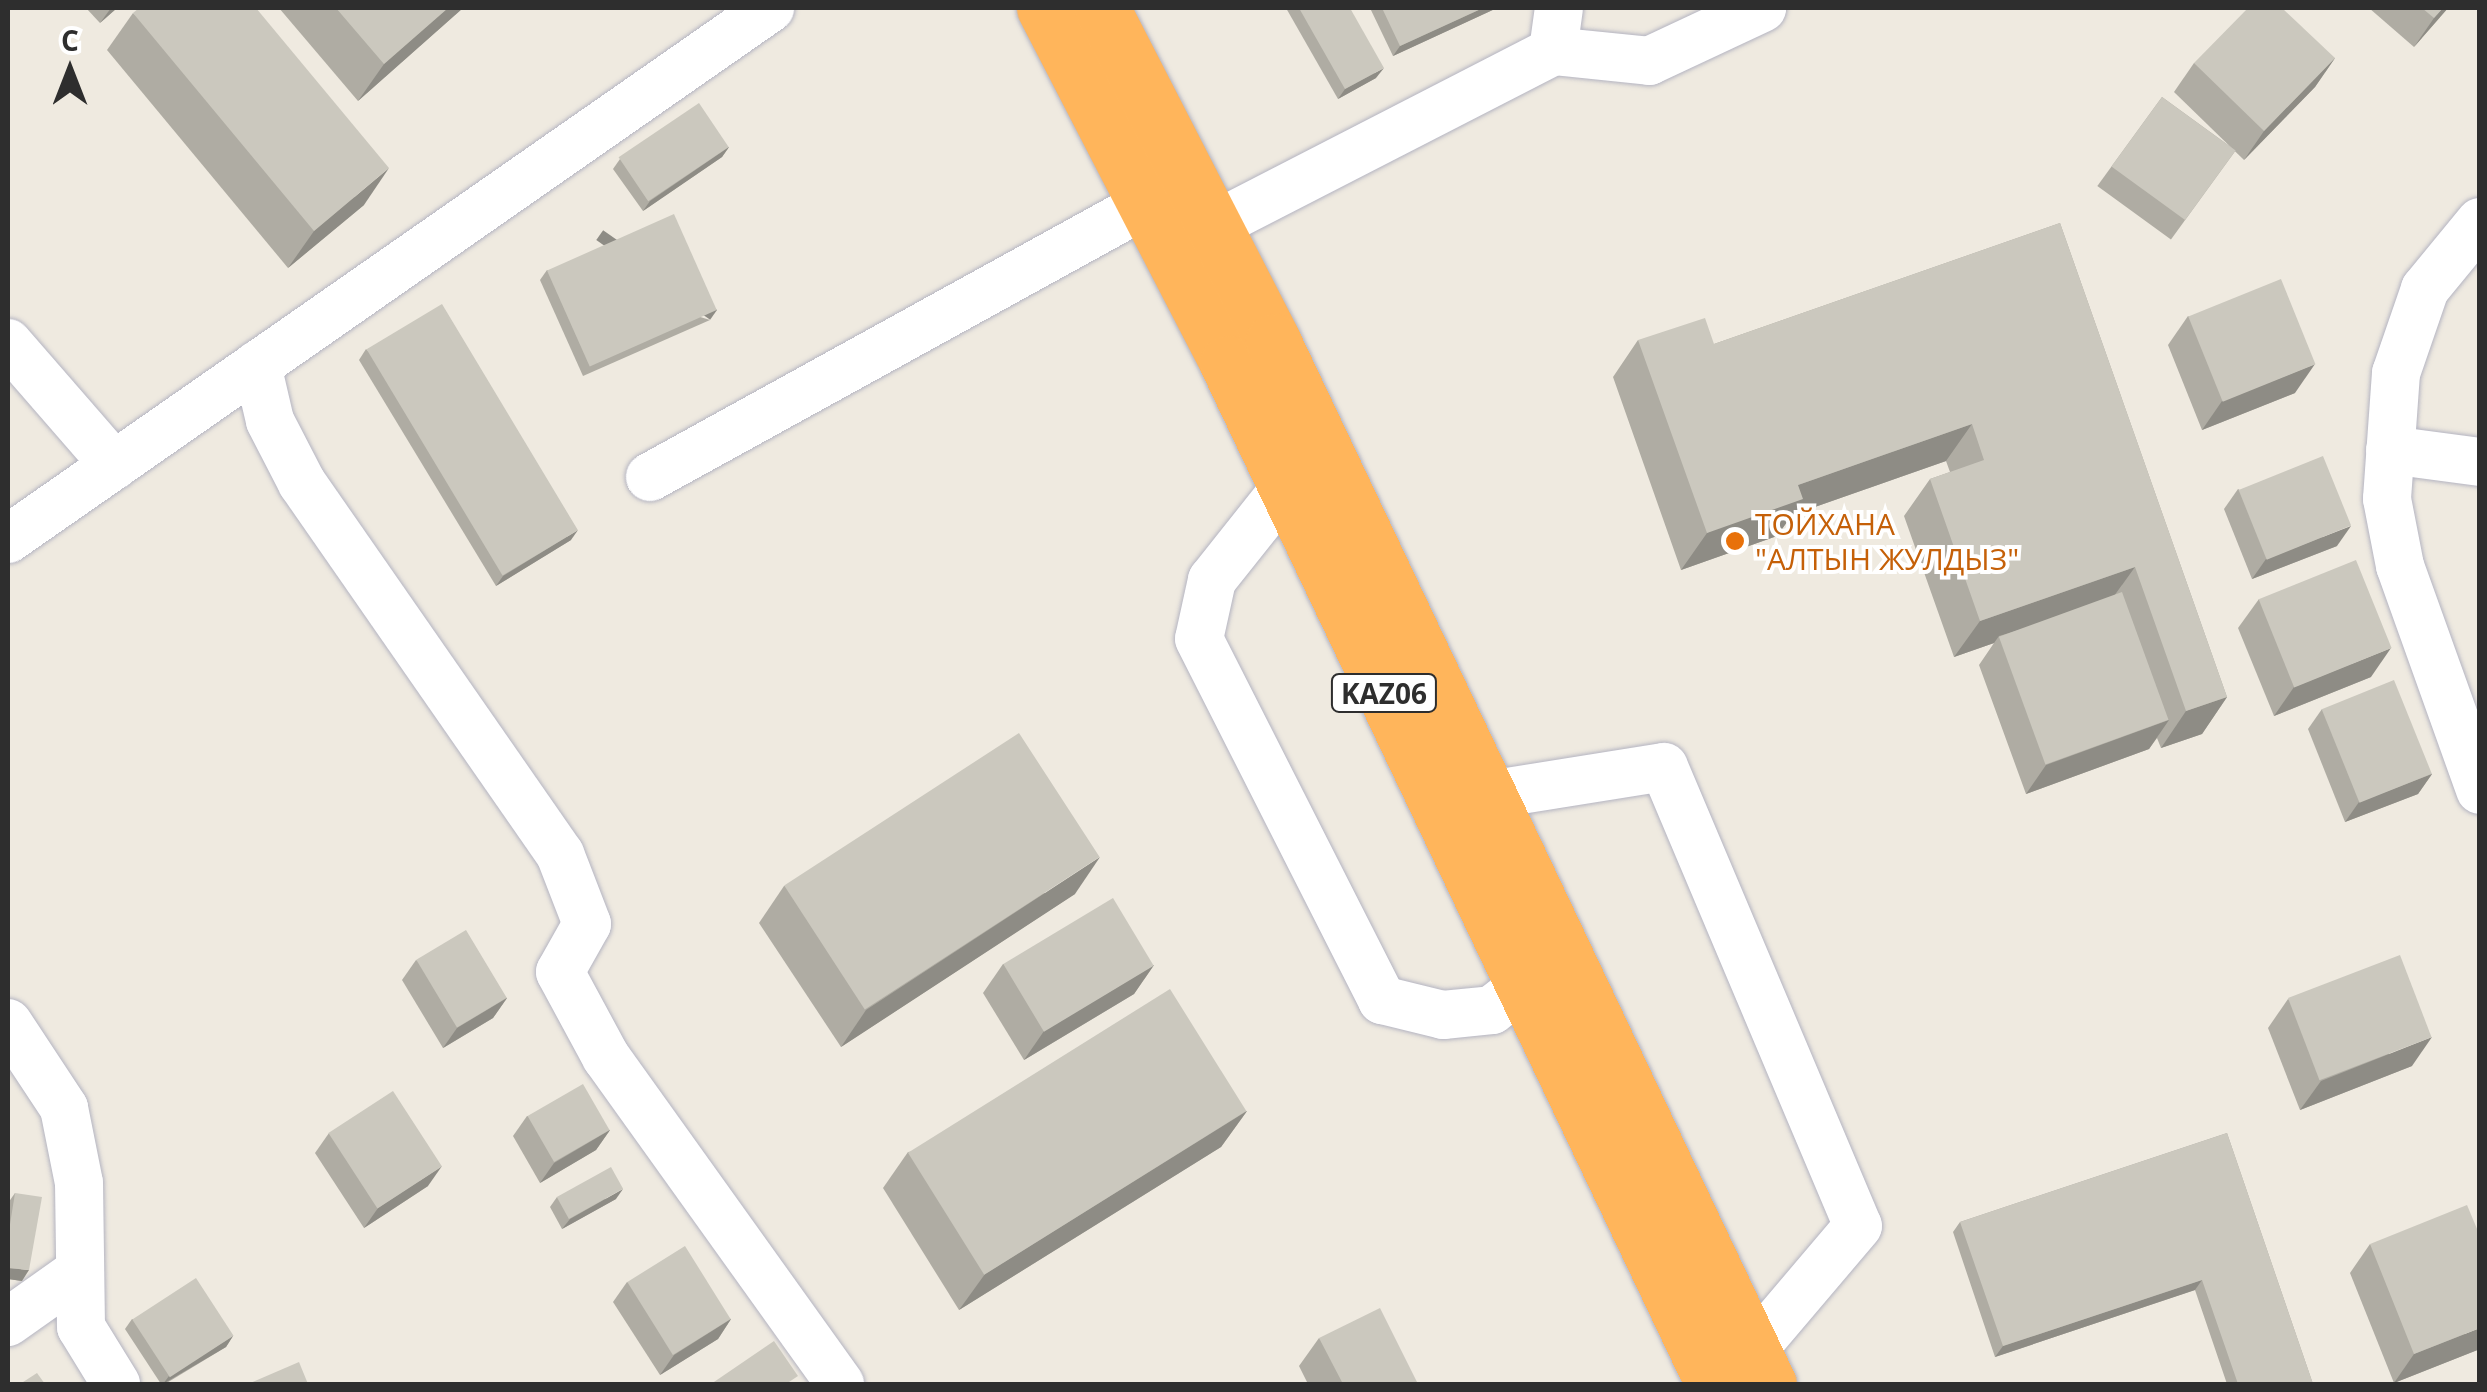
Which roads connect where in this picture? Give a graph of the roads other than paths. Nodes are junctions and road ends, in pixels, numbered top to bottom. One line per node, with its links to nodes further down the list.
1 (770, 8): 10 (street)
2 (1044, 8): 6 (highway, KАZ06)
3 (1102, 8): 8 (highway, KАZ06)
4 (1762, 8): 5 (street)
5 (1556, 29): 8 (street)
6 (1146, 204): 14 (street); 15 (highway, KАZ06)
7 (2480, 222): 11 (street)
8 (1214, 226): 18 (highway, KАZ06)
9 (8, 344): 13 (street)
10 (257, 364): 13 (street); 25 (street)
11 (2390, 450): 12 (street); 17 (street)
12 (2480, 462)
13 (114, 464): 16 (street)
14 (650, 477)
15 (1286, 487): 19 (highway, KАZ06); 19 (street)
16 (8, 539)
17 (2480, 790)
18 (1489, 795): 23 (highway, KАZ06); 23 (street)
19 (1523, 986): 23 (highway, KАZ06)
20 (8, 1023): 21 (street)
21 (80, 1272): 22 (street); 24 (street)
22 (8, 1322)
23 (1745, 1373)
24 (116, 1384)
25 (840, 1384)

